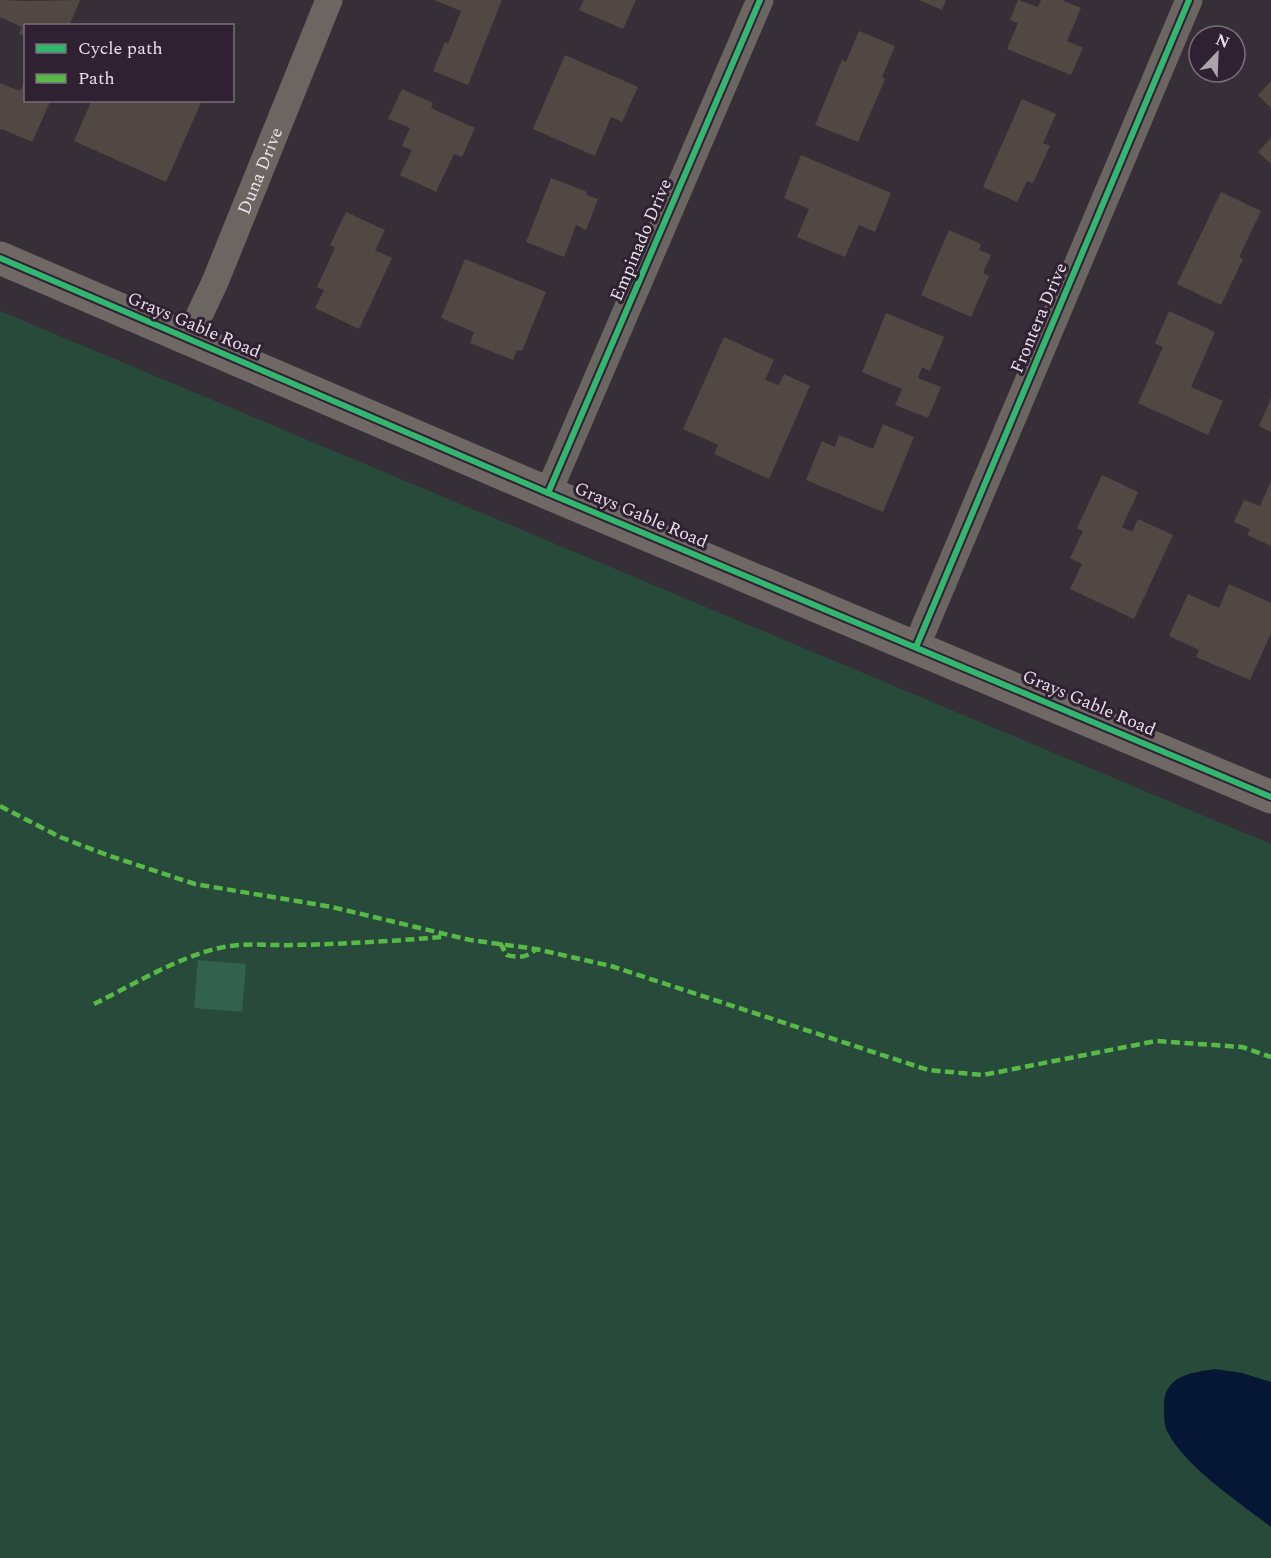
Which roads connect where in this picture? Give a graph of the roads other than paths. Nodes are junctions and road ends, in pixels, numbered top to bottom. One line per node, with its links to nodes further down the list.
1 (329, 0): 5 (street, Duna Drive)
2 (760, 0): 6 (street, Empinado Drive)
3 (1189, 0): 7 (street, Frontera Drive)
4 (0, 258): 5 (street, Grays Gable Road)
5 (188, 339): 6 (street, Grays Gable Road)
6 (548, 493): 7 (street, Grays Gable Road)
7 (916, 647): 8 (street, Grays Gable Road)
8 (1271, 796)

